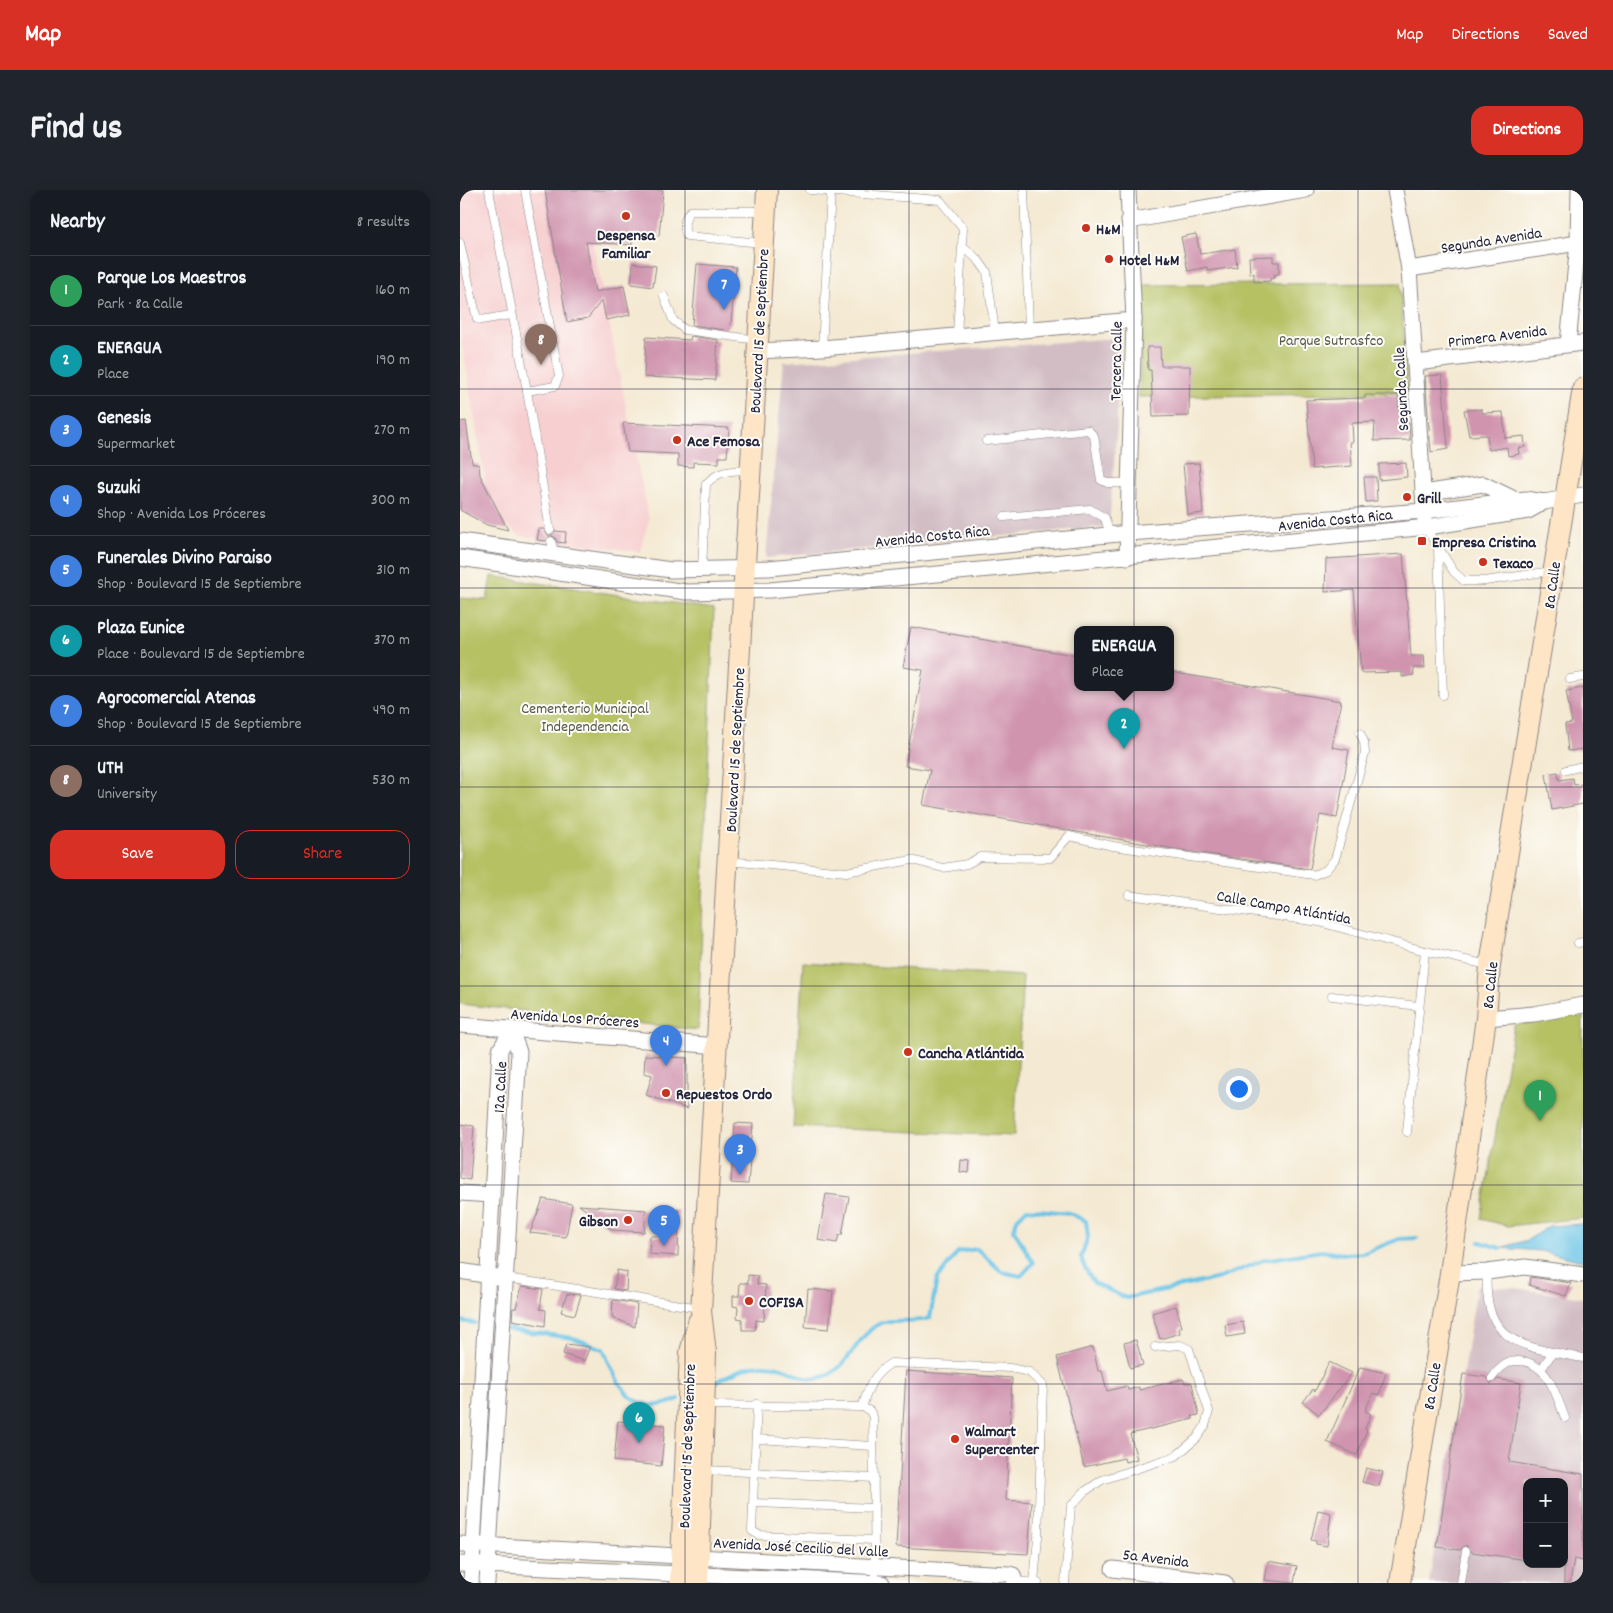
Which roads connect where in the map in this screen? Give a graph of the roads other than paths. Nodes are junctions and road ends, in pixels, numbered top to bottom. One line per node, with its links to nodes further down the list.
1 (489, 190): 19 (lane)
2 (525, 190): 28 (lane)
3 (767, 190): 11 (street, Boulevard 15 de Septiembre)
4 (810, 190): 10 (lane)
5 (1024, 190): 21 (lane)
6 (1128, 190): 12 (street, Tercera Calle)
7 (1306, 190): 12 (street)
8 (1395, 190): 17 (street, Segunda Calle)
9 (1579, 190): 15 (street)
10 (831, 192): 16 (lane); 26 (lane)
11 (766, 211): 14 (street, Boulevard 15 de Septiembre); 14 (lane)
12 (1129, 221): 20 (street, Tercera Calle)
13 (460, 243): 19 (lane)
14 (764, 243): 25 (street, Boulevard 15 de Septiembre)
15 (1578, 243): 17 (street, Segunda Avenida); 24 (street)
16 (962, 245): 22 (lane); 23 (lane)
17 (1409, 269): 27 (street, Segunda Calle)
18 (664, 296): 25 (lane)
19 (511, 315): 28 (lane)
20 (1134, 320): 21 (street); 32 (street, Tercera Calle)
21 (1029, 329): 22 (street)
22 (995, 332): 23 (street)
23 (957, 336): 26 (street)
24 (1576, 343): 27 (street, Primera Avenida)
25 (757, 346): 26 (street); 31 (street, Boulevard 15 de Septiembre)
26 (822, 348)
27 (1416, 363): 33 (street, Segunda Calle)
28 (527, 391): 40 (lane)
29 (1582, 396): 34 (street, 8a Calle)
30 (986, 442): 32 (lane)
31 (750, 470): 47 (street, Boulevard 15 de Septiembre); 48 (lane)
32 (1130, 483): 41 (street, Tercera Calle)
33 (1423, 493): 35 (street); 37 (street, Segunda Calle)
34 (1574, 496): 36 (street); 49 (street, 8a Calle)
35 (1516, 500): 36 (street, Avenida Costa Rica); 37 (street, Avenida Costa Rica)
36 (1544, 502): 39 (street, Avenida Costa Rica)
37 (1424, 512): 39 (street, Segunda Calle); 41 (street, Avenida Costa Rica)
38 (1004, 516): 42 (lane)
39 (1425, 527): 44 (lane); 45 (street, Avenida Costa Rica)
40 (550, 530)
41 (1129, 533): 42 (street, Avenida Costa Rica); 45 (street, Tercera Calle)
42 (1110, 535): 47 (street, Avenida Costa Rica)
43 (460, 541): 48 (street, Avenida Costa Rica)
44 (1438, 547): 49 (lane); 53 (lane)
45 (1128, 557): 50 (street, Avenida Costa Rica)
46 (460, 558): 50 (street, Avenida Costa Rica)
47 (745, 569): 48 (street, Avenida Costa Rica); 50 (street, Boulevard 15 de Septiembre)
48 (702, 570)
49 (1552, 571): 60 (street, 8a Calle)
50 (744, 590): 57 (street, Boulevard 15 de Septiembre)
51 (1583, 677): 52 (lane)
52 (1570, 679)
53 (1443, 695)
54 (1360, 732): 57 (lane)
55 (1583, 766): 56 (lane)
56 (1566, 770)
57 (728, 860): 67 (street, Boulevard 15 de Septiembre)
58 (1129, 895): 59 (lane, Calle Campo Atlántida)
59 (1425, 951): 60 (lane, Calle Campo Atlántida); 63 (lane)
60 (1490, 965): 64 (street, 8a Calle)
61 (1332, 996): 63 (lane)
62 (1583, 1005): 64 (street)
63 (1420, 1006): 68 (lane)
64 (1486, 1018): 73 (street, 8a Calle)
65 (460, 1025): 66 (street, Avenida Los Próceres)
66 (511, 1030): 67 (street, Avenida Los Próceres); 70 (street, 12a Calle); 76 (street, 12a Calle)
67 (718, 1046): 77 (street, Boulevard 15 de Septiembre)
68 (1407, 1132)
69 (460, 1193): 70 (street)
70 (492, 1196): 75 (street, 12a Calle)
71 (460, 1271): 75 (street)
72 (1487, 1272): 73 (street); 74 (street); 78 (lane)
73 (1450, 1273): 115 (street, 8a Calle)
74 (1583, 1275)
75 (488, 1276): 76 (street); 98 (street, 12a Calle)
76 (506, 1278): 77 (lane); 99 (street, 12a Calle)
77 (702, 1310): 80 (street, Boulevard 15 de Septiembre)
78 (1520, 1344): 81 (lane); 83 (lane)
79 (1156, 1347): 113 (lane)
80 (698, 1352): 87 (street, Boulevard 15 de Septiembre); 104 (street, Boulevard 15 de Septiembre)
81 (1553, 1352): 82 (lane); 84 (lane)
82 (1583, 1358)
83 (1526, 1360): 84 (lane); 85 (lane)
84 (1542, 1368): 89 (lane)
85 (1492, 1378)
86 (757, 1404): 87 (lane); 88 (lane); 90 (lane)
87 (704, 1405): 92 (street, Boulevard 15 de Septiembre)
88 (862, 1407): 91 (lane); 111 (lane)
89 (1565, 1418)
90 (756, 1439): 91 (lane); 93 (lane)
91 (873, 1446): 94 (lane)
92 (702, 1470): 93 (lane); 104 (street, Boulevard 15 de Septiembre)
93 (755, 1471): 94 (lane); 95 (lane)
94 (874, 1478): 96 (lane)
95 (754, 1503): 96 (lane); 97 (lane)
96 (874, 1508): 97 (lane)
97 (874, 1540): 105 (lane)
98 (466, 1545): 99 (street, Avenida José Cecilio del Valle); 101 (street, 12a Calle)
99 (490, 1545): 102 (street, 12a Calle); 104 (street, Avenida José Cecilio del Valle)
100 (1466, 1551): 116 (lane)
101 (466, 1564): 102 (street, Avenida José Cecilio del Valle); 108 (street, 12a Calle)
102 (489, 1565): 104 (street, Avenida José Cecilio del Valle); 109 (street, 12a Calle)
103 (1113, 1570): 106 (street, 5a Avenida)
104 (689, 1571): 105 (street, Avenida José Cecilio del Valle)
105 (875, 1575): 107 (street, Avenida José Cecilio del Valle); 110 (street, Avenida José Cecilio del Valle)
106 (1192, 1581): 114 (street, 5a Avenida)
107 (1015, 1582): 111 (lane)
108 (471, 1583)
109 (487, 1583)
110 (882, 1583)
111 (1034, 1583): 112 (lane)
112 (1038, 1583)
113 (1065, 1583)
114 (1225, 1583)
115 (1400, 1583)
116 (1461, 1583)

